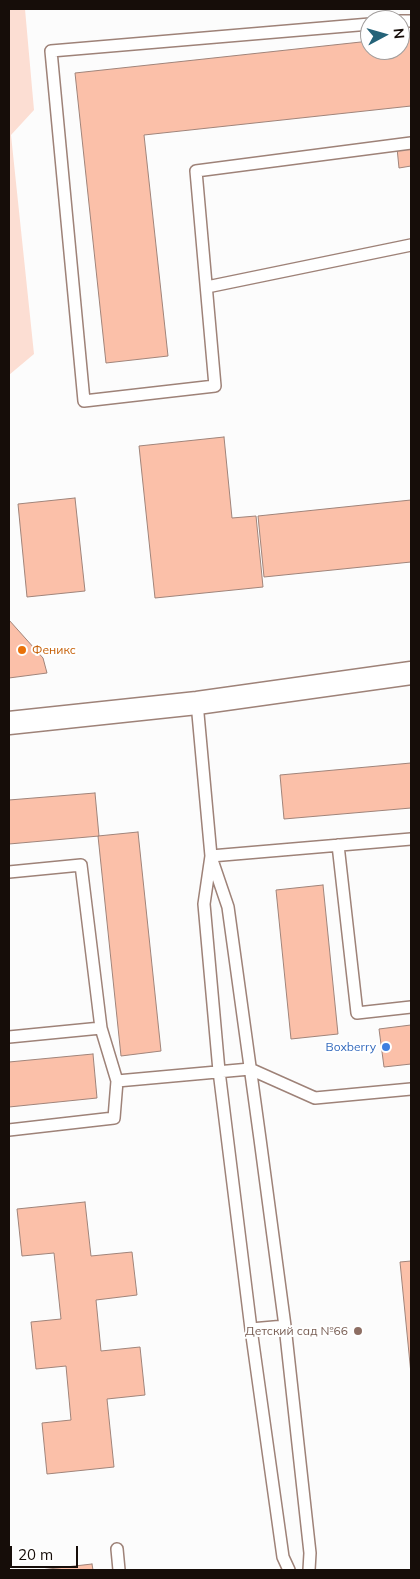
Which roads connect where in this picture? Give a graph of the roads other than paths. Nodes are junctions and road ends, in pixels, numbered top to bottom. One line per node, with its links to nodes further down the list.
1 (360, 25): 4 (lane)
2 (411, 143): 4 (lane)
3 (411, 245): 4 (lane)
4 (207, 287)
5 (411, 673): 6 (street)
6 (197, 703): 7 (street); 10 (lane)
7 (9, 723)
8 (411, 839): 9 (lane)
9 (338, 845): 10 (lane); 12 (lane)
10 (210, 856): 15 (lane); 16 (lane)
11 (9, 872): 13 (lane)
12 (411, 1007)
13 (100, 1028): 14 (lane); 17 (lane)
14 (9, 1037)
15 (250, 1069): 16 (lane); 18 (lane); 20 (lane)
16 (218, 1071): 17 (lane); 21 (lane)
17 (117, 1081): 19 (lane)
18 (411, 1089)
19 (9, 1130)
20 (285, 1326): 21 (lane); 25 (lane)
21 (251, 1329): 24 (lane)
22 (117, 1549): 23 (lane)
23 (119, 1570)
24 (289, 1570)
25 (309, 1570)

